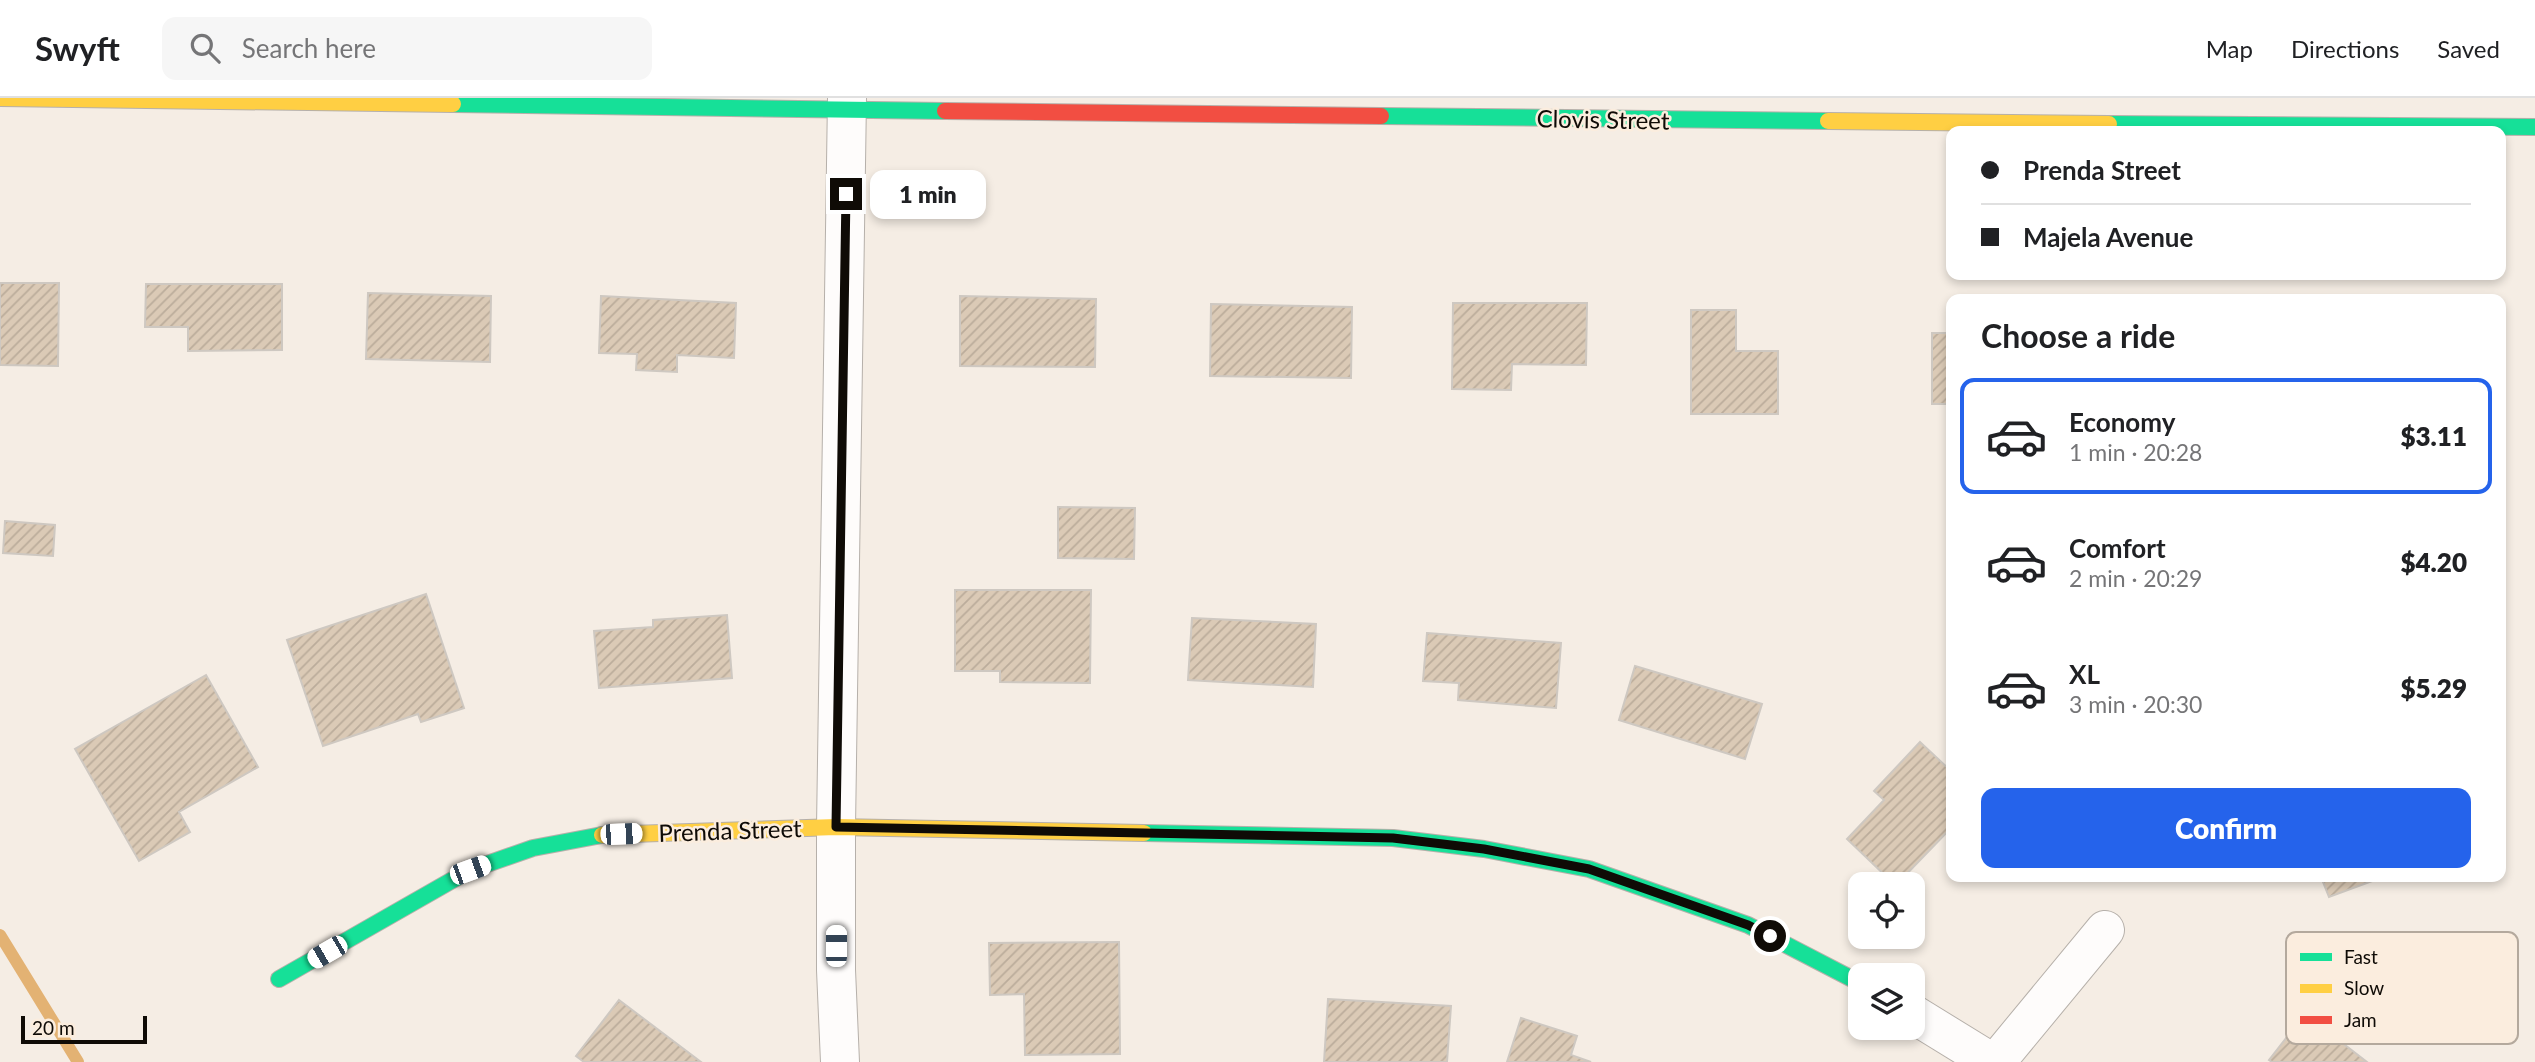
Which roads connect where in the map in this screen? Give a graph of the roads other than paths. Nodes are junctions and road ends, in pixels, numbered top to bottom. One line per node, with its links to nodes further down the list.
1 (0, 98): 2 (street, Clovis Street)
2 (847, 104): 3 (street, Clovis Street); 7 (street)
3 (1655, 109): 4 (street, Clovis Street)
4 (2486, 126)
5 (2506, 126): 6 (street, Clovis Street)
6 (2535, 127)
7 (836, 827): 9 (street, Prenda Street); 10 (street, Prenda Street); 12 (street)
8 (2105, 930): 13 (street)
9 (1848, 977)
10 (279, 979)
11 (1925, 1021): 13 (street)
12 (840, 1062)
13 (1993, 1062)

